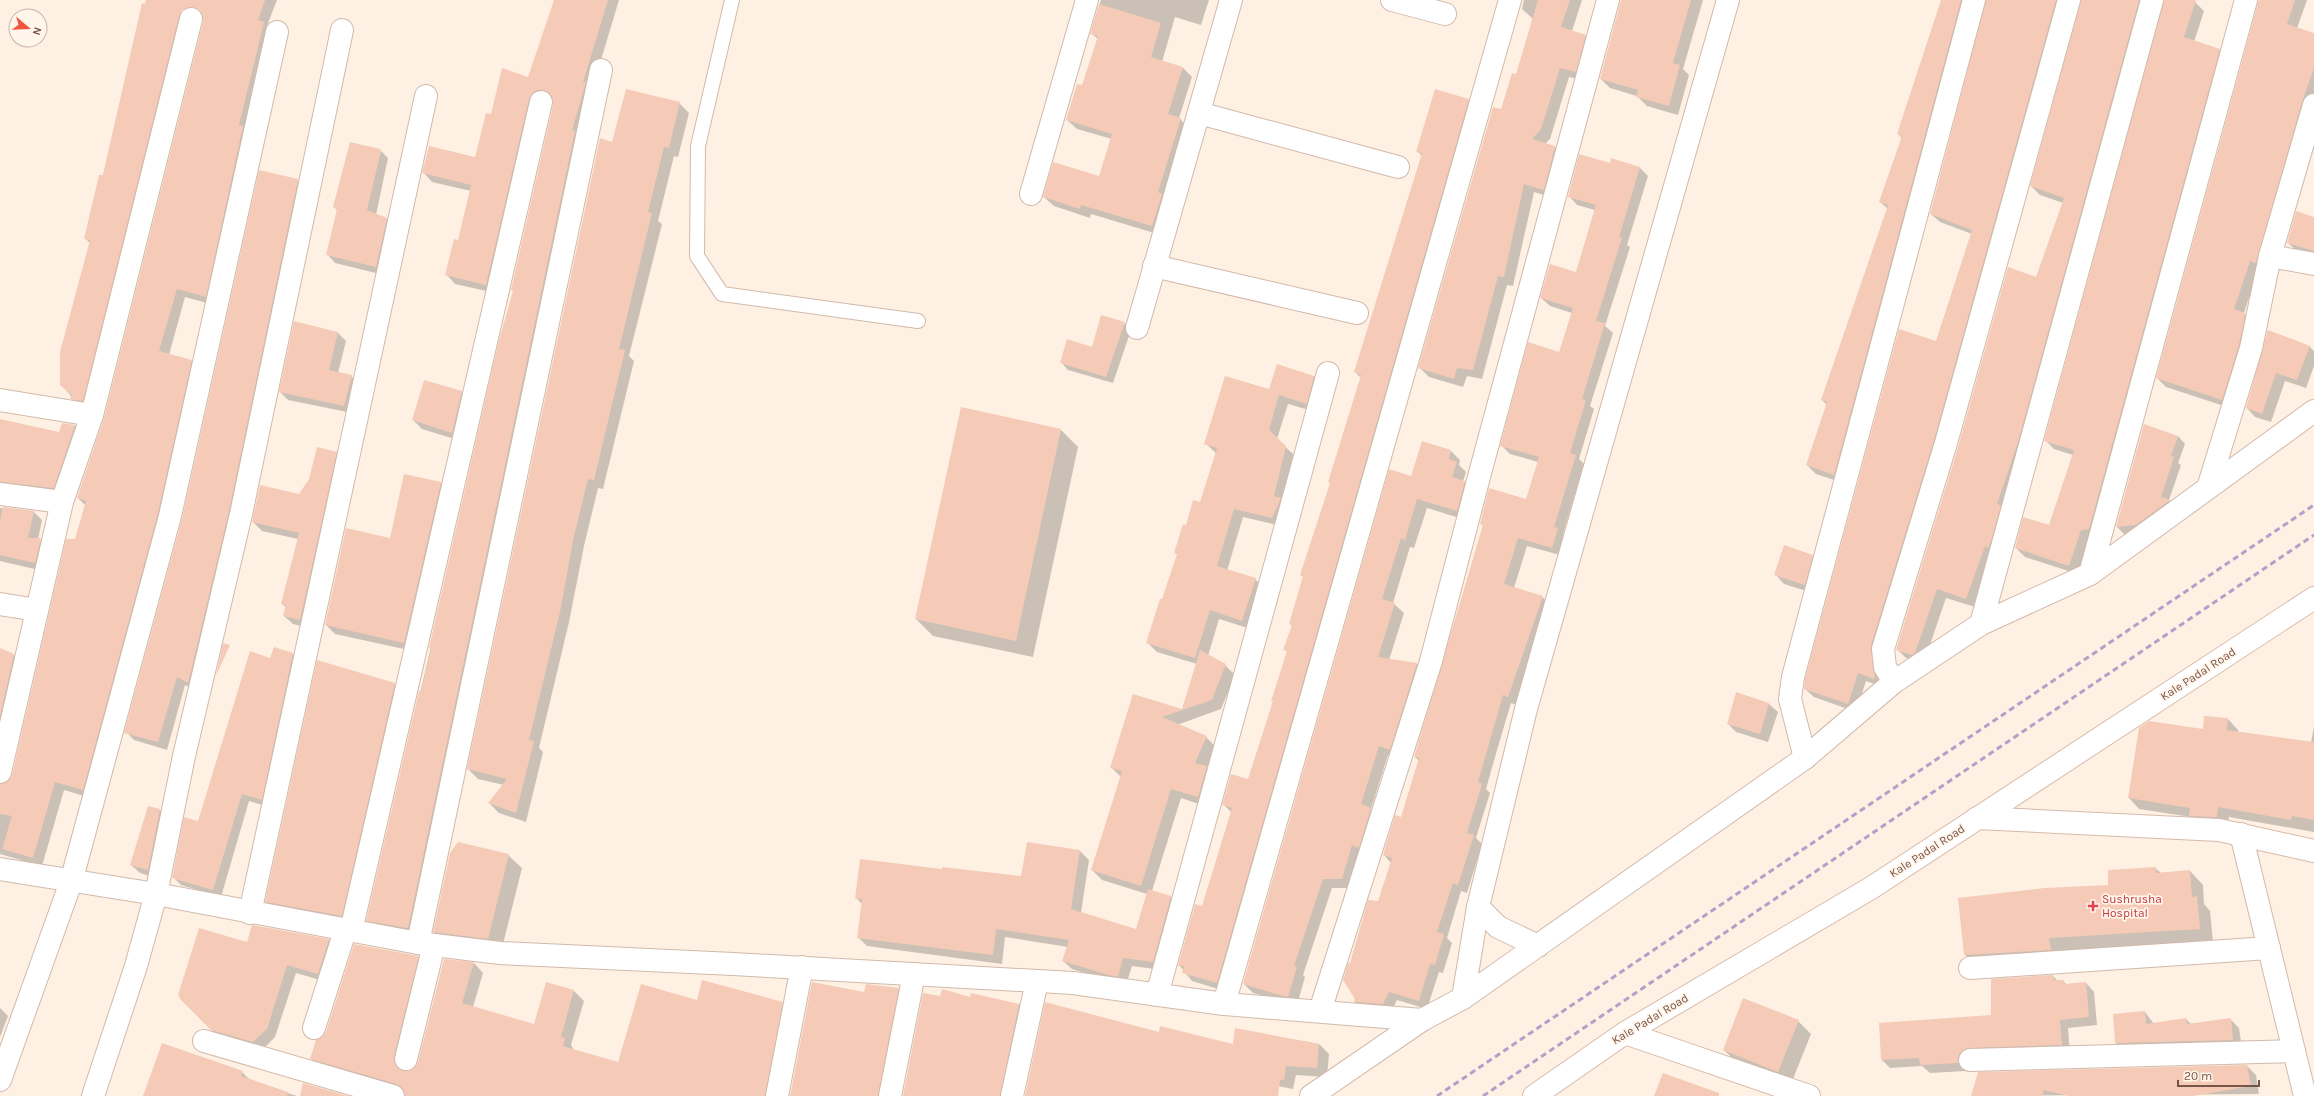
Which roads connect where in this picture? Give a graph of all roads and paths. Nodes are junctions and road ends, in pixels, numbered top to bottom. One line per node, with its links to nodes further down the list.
1 (732, 0): 27 (lane)
2 (1087, 0): 22 (street)
3 (1231, 0): 20 (street)
4 (1392, 0): 12 (street)
5 (1510, 0): 63 (street)
6 (1608, 0): 64 (street)
7 (1728, 0): 51 (street)
8 (1974, 0): 43 (street)
9 (2069, 0): 41 (street)
10 (2152, 0): 40 (street)
11 (2246, 0): 36 (street)
12 (1445, 14)
13 (191, 19): 32 (street)
14 (342, 30): 50 (street)
15 (277, 32): 49 (street)
16 (601, 70): 54 (street)
17 (426, 96): 52 (street)
18 (541, 102): 53 (street)
19 (2314, 105): 23 (street)
20 (1198, 113): 21 (street); 25 (street)
21 (1398, 167)
22 (1031, 194)
23 (2270, 256): 24 (street); 33 (street)
24 (2314, 264)
25 (1154, 266): 26 (street); 28 (street)
26 (1357, 313)
27 (918, 321)
28 (1137, 328)
29 (1328, 373): 61 (street)
30 (0, 400): 32 (street)
31 (2314, 411): 33 (street)
32 (92, 415): 35 (street)
33 (2208, 488): 36 (street)
34 (0, 494): 35 (street)
35 (62, 502): 39 (street)
36 (2090, 574): 40 (street)
37 (2314, 598): 45 (street, Kale Padal Road)
38 (0, 604): 39 (street)
39 (37, 610): 42 (street)
40 (1981, 624): 41 (street)
41 (1894, 682): 43 (street)
42 (8, 699): 44 (street)
43 (1805, 758): 55 (street)
44 (0, 772)
45 (1977, 818): 46 (street); 67 (street, Kale Padal Road)
46 (2241, 834): 47 (street); 56 (street)
47 (2314, 850)
48 (0, 869): 49 (street)
49 (71, 882): 50 (street); 72 (street)
50 (156, 894): 52 (street); 73 (street)
51 (1478, 907): 55 (street); 62 (street)
52 (250, 913): 53 (street)
53 (348, 931): 54 (street); 66 (street)
54 (426, 944): 57 (street); 70 (street)
55 (1538, 946): 62 (street)
56 (2269, 948): 58 (street); 69 (street)
57 (802, 967): 59 (street); 75 (street)
58 (1970, 968)
59 (914, 974): 60 (street); 76 (street)
60 (1037, 981): 61 (street); 77 (street)
61 (1157, 995): 63 (street)
62 (1463, 998): 65 (street)
63 (1224, 1004): 64 (street)
64 (1320, 1011): 65 (street)
65 (1422, 1020): 78 (street)
66 (314, 1028)
67 (1625, 1033): 79 (street, Kale Padal Road); 80 (street)
68 (204, 1041): 74 (street)
69 (2294, 1051): 71 (street); 81 (street)
70 (406, 1060)
71 (1970, 1060)
72 (0, 1080)
73 (93, 1096)
74 (393, 1096)
75 (777, 1096)
76 (890, 1096)
77 (1012, 1096)
78 (1311, 1096)
79 (1534, 1096)
80 (1809, 1096)
81 (2305, 1096)

